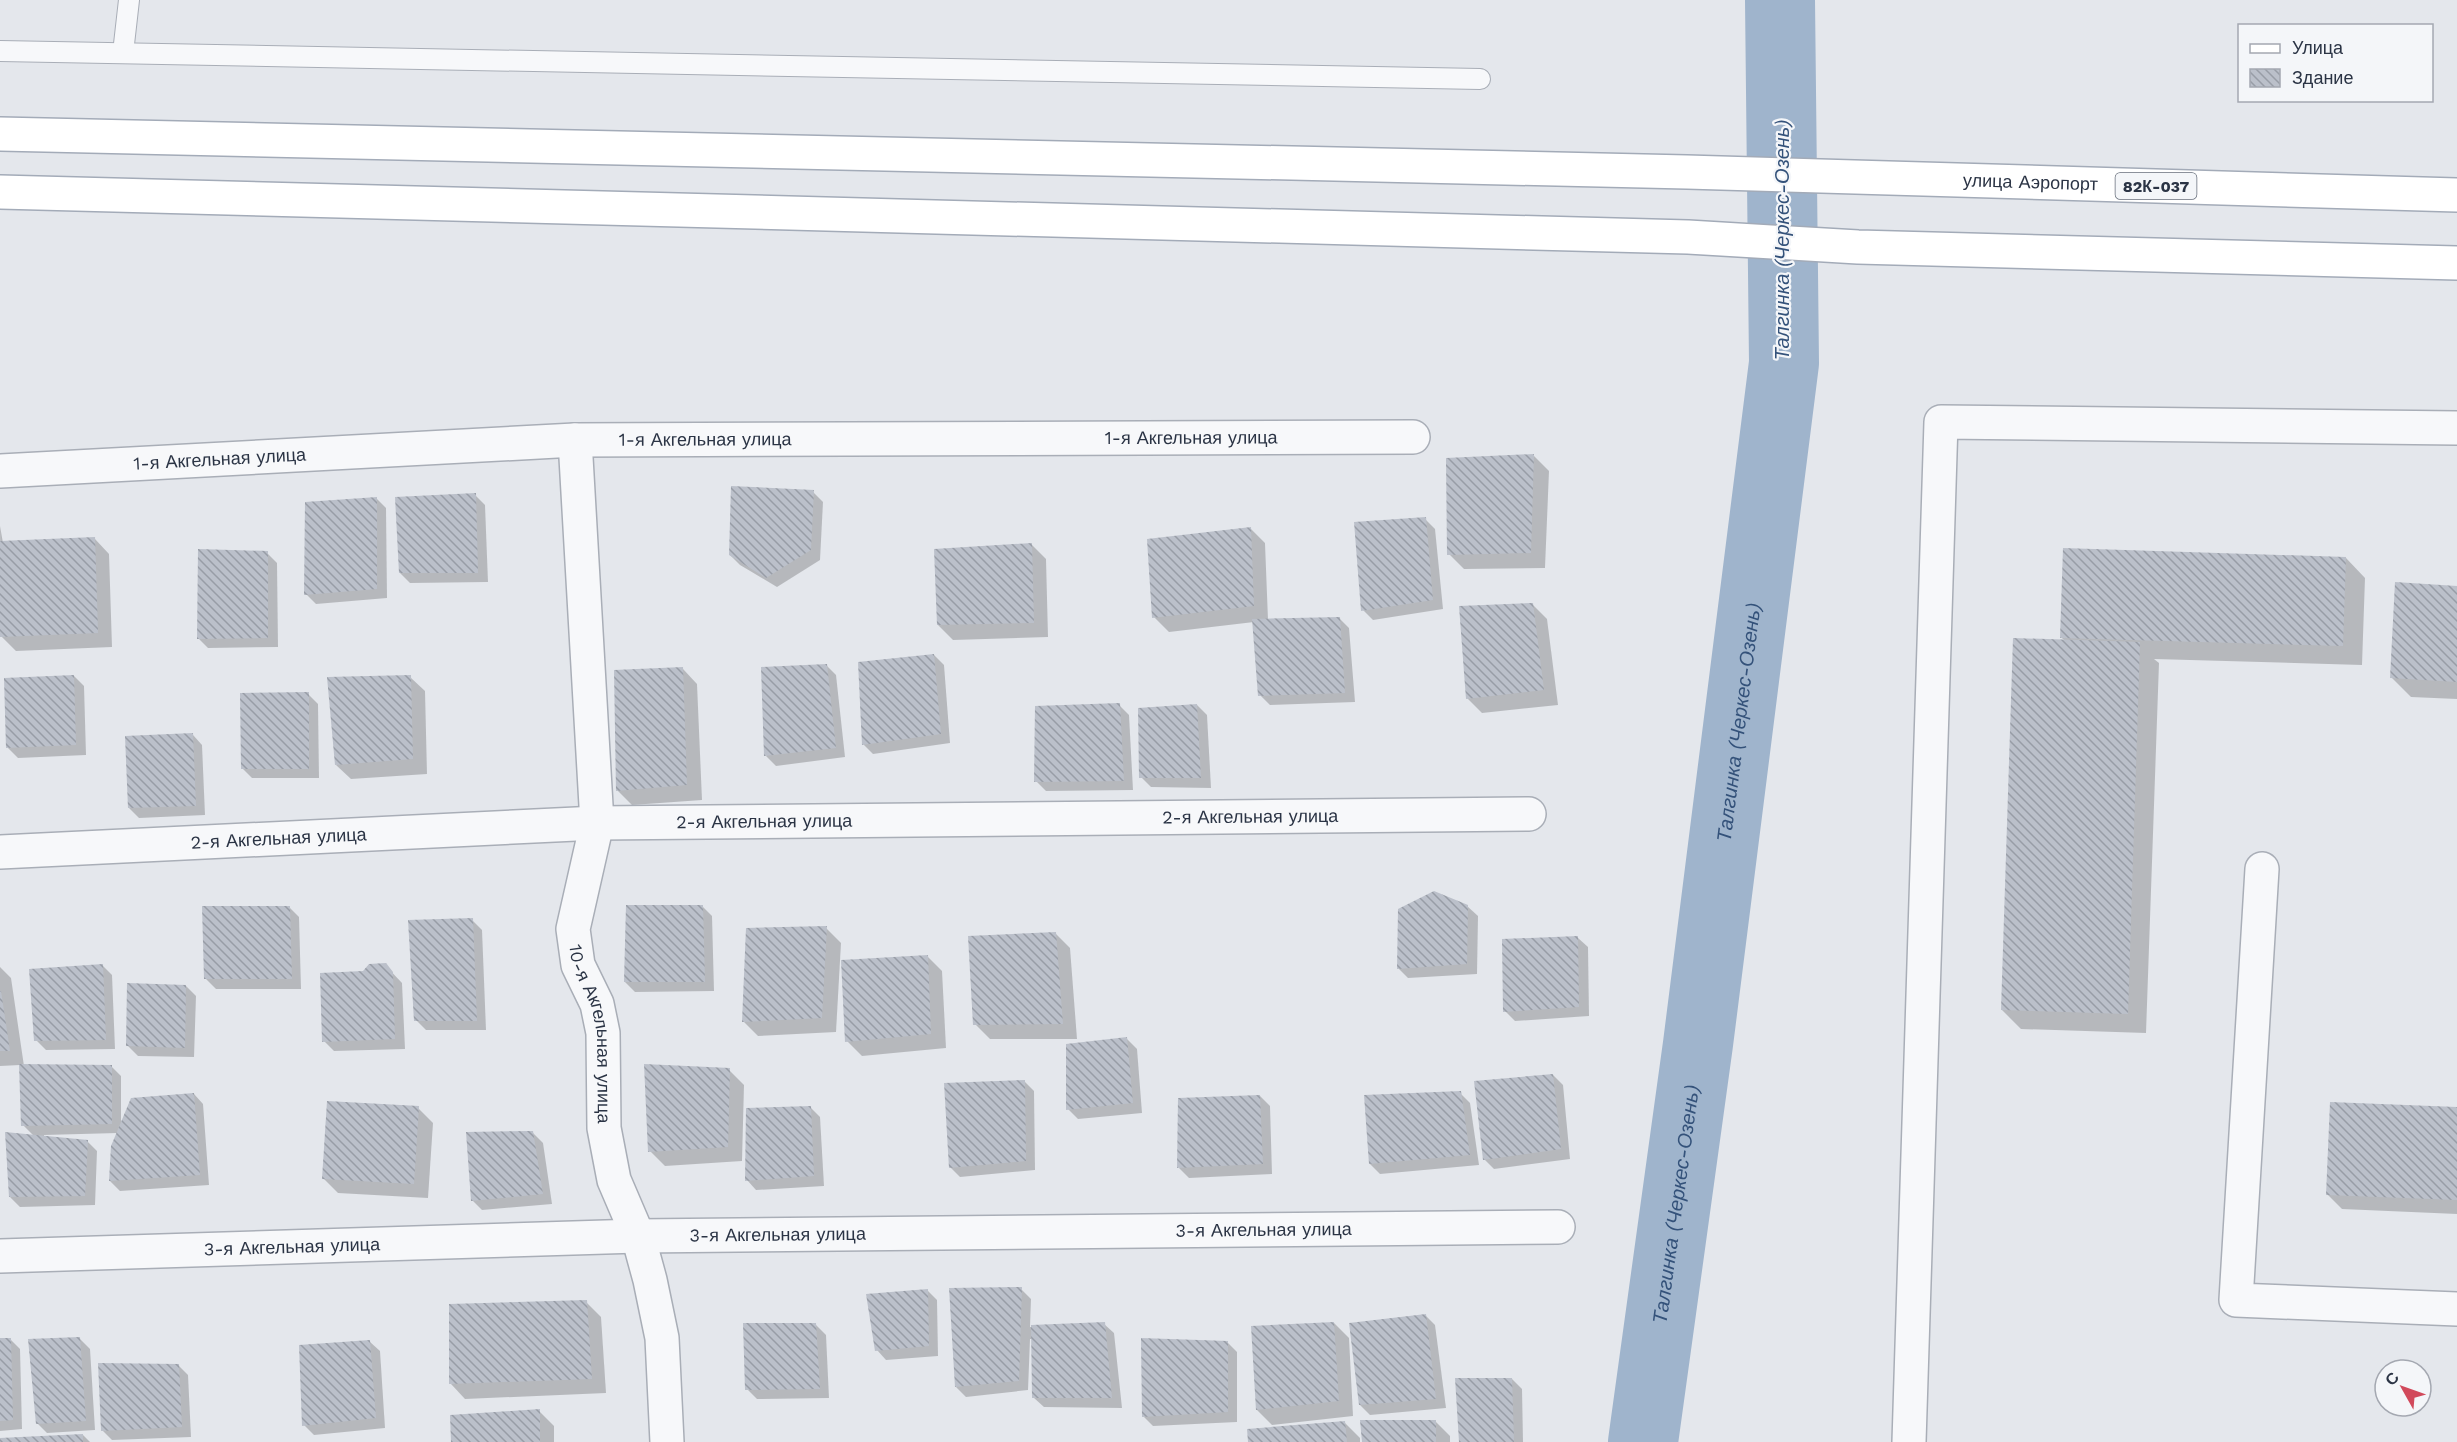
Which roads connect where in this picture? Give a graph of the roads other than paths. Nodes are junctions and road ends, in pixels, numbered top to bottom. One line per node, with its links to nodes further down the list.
1 (129, 0): 3 (lane)
2 (0, 51): 3 (lane)
3 (123, 53): 4 (lane)
4 (1480, 79)
5 (0, 134): 7 (main road, улица Аэропорт / 82К-037)
6 (0, 192): 8 (main road)
7 (2457, 195)
8 (2457, 263)
9 (2457, 428): 22 (street)
10 (1413, 437): 11 (street, 1-я Акгельная улица)
11 (575, 440): 12 (street, 1-я Акгельная улица); 14 (street, 10-я Акгельная улица)
12 (0, 471)
13 (1529, 814): 14 (street, 2-я Акгельная улица)
14 (597, 823): 15 (street, 2-я Акгельная улица); 18 (street, 10-я Акгельная улица)
15 (0, 852)
16 (2262, 868): 20 (street)
17 (1558, 1227): 18 (street, 3-я Акгельная улица)
18 (638, 1236): 19 (street, 3-я Акгельная улица); 21 (street, 10-я Акгельная улица)
19 (0, 1256)
20 (2457, 1309)
21 (667, 1442)
22 (1909, 1442)

